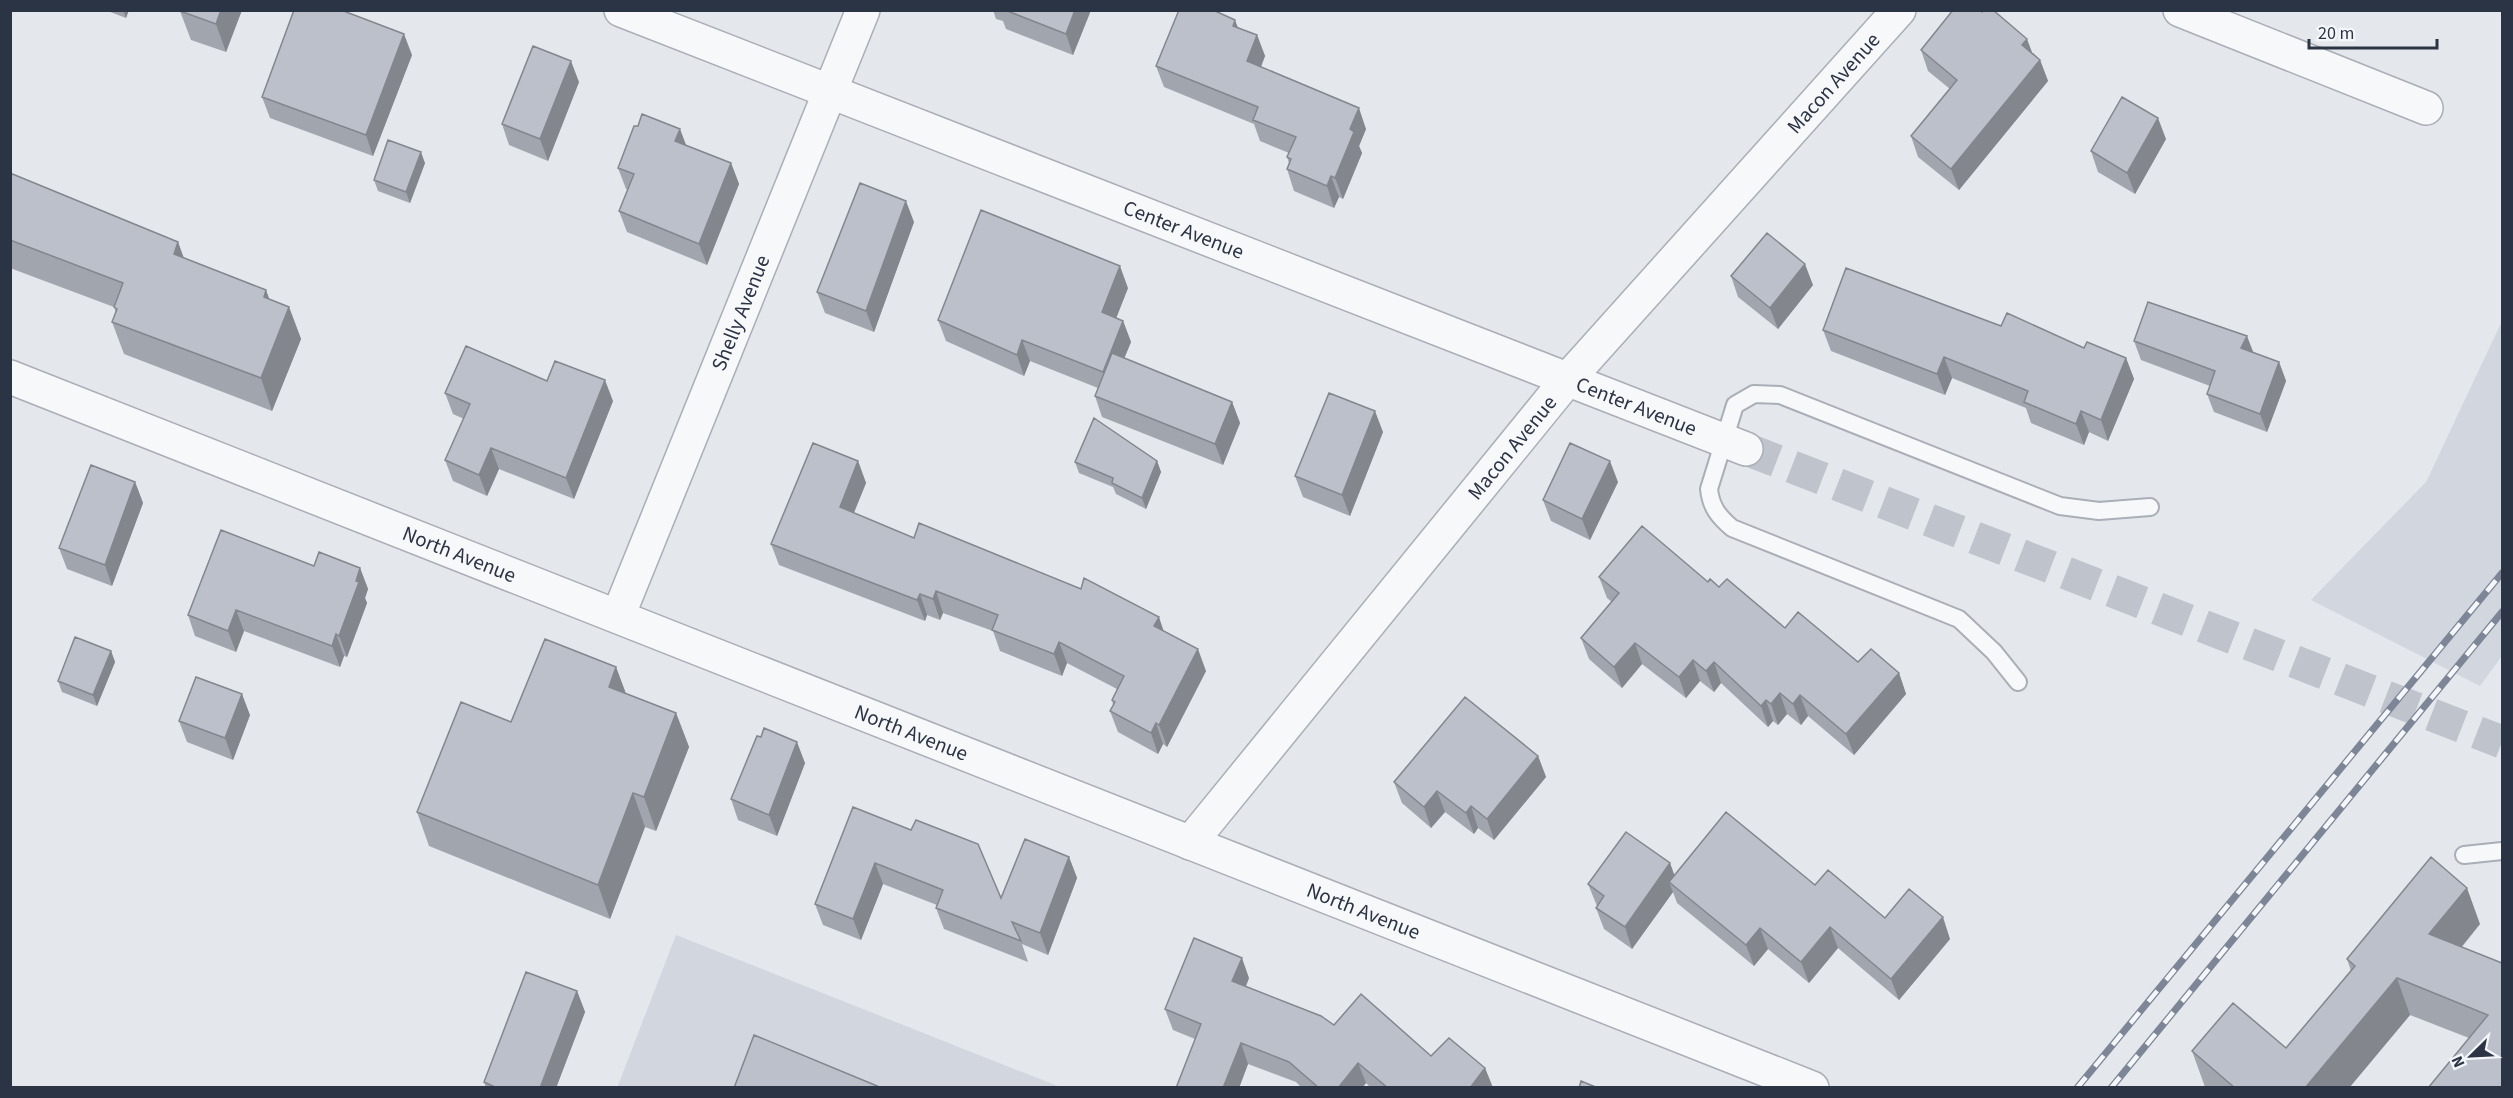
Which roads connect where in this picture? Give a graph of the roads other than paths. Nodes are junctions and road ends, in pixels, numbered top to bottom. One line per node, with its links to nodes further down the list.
1 (621, 10): 5 (street, Center Avenue)
2 (863, 10): 5 (street, Shelly Avenue)
3 (1899, 10): 8 (street, Macon Avenue)
4 (2180, 10): 6 (street)
5 (831, 91): 8 (street, Center Avenue); 11 (street, Shelly Avenue)
6 (2426, 108)
7 (10, 377): 11 (street, North Avenue)
8 (1567, 380): 9 (street, Center Avenue); 13 (street, Macon Avenue)
9 (1735, 445): 10 (lane); 12 (lane)
10 (2150, 507)
11 (618, 616): 13 (street, North Avenue)
12 (2018, 682)
13 (1190, 843): 16 (street, North Avenue)
14 (2502, 851): 15 (lane)
15 (2464, 855)
16 (1812, 1088)

